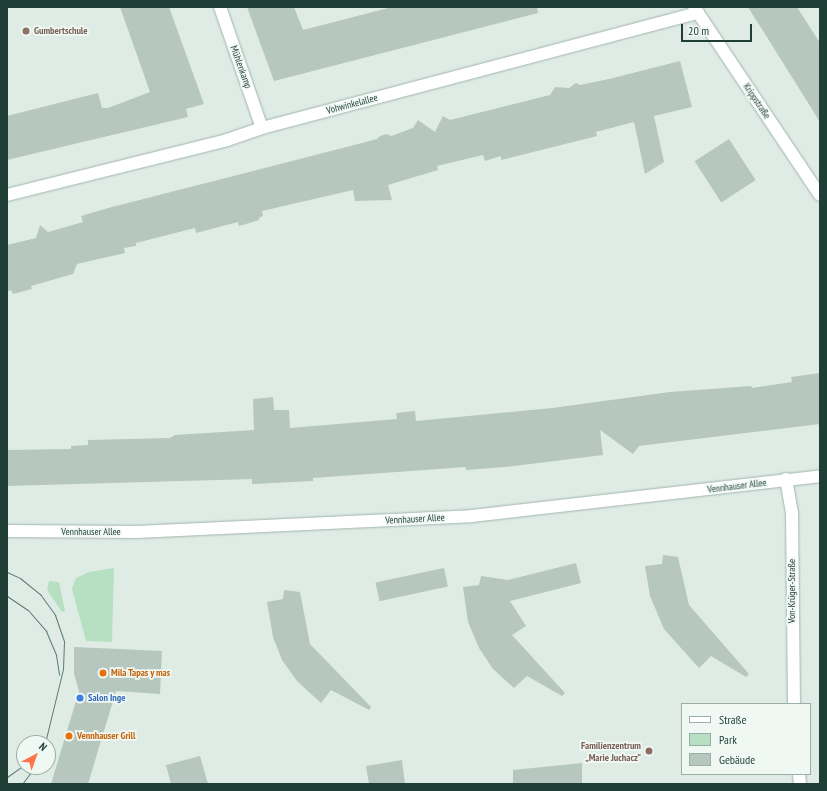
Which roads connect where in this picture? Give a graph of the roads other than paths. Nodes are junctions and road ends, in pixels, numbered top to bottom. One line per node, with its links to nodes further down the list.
1 (220, 7): 3 (street, Mühlenkamp)
2 (696, 10): 3 (street, Vohwinkelallee); 5 (street, Krippstraße)
3 (262, 128): 4 (street, Vohwinkelallee)
4 (7, 195)
5 (820, 195)
6 (820, 476): 7 (street, Vennhauser Allee)
7 (786, 479): 8 (street, Vennhauser Allee); 9 (street, Von-Krüger-Straße)
8 (7, 531)
9 (794, 703)

